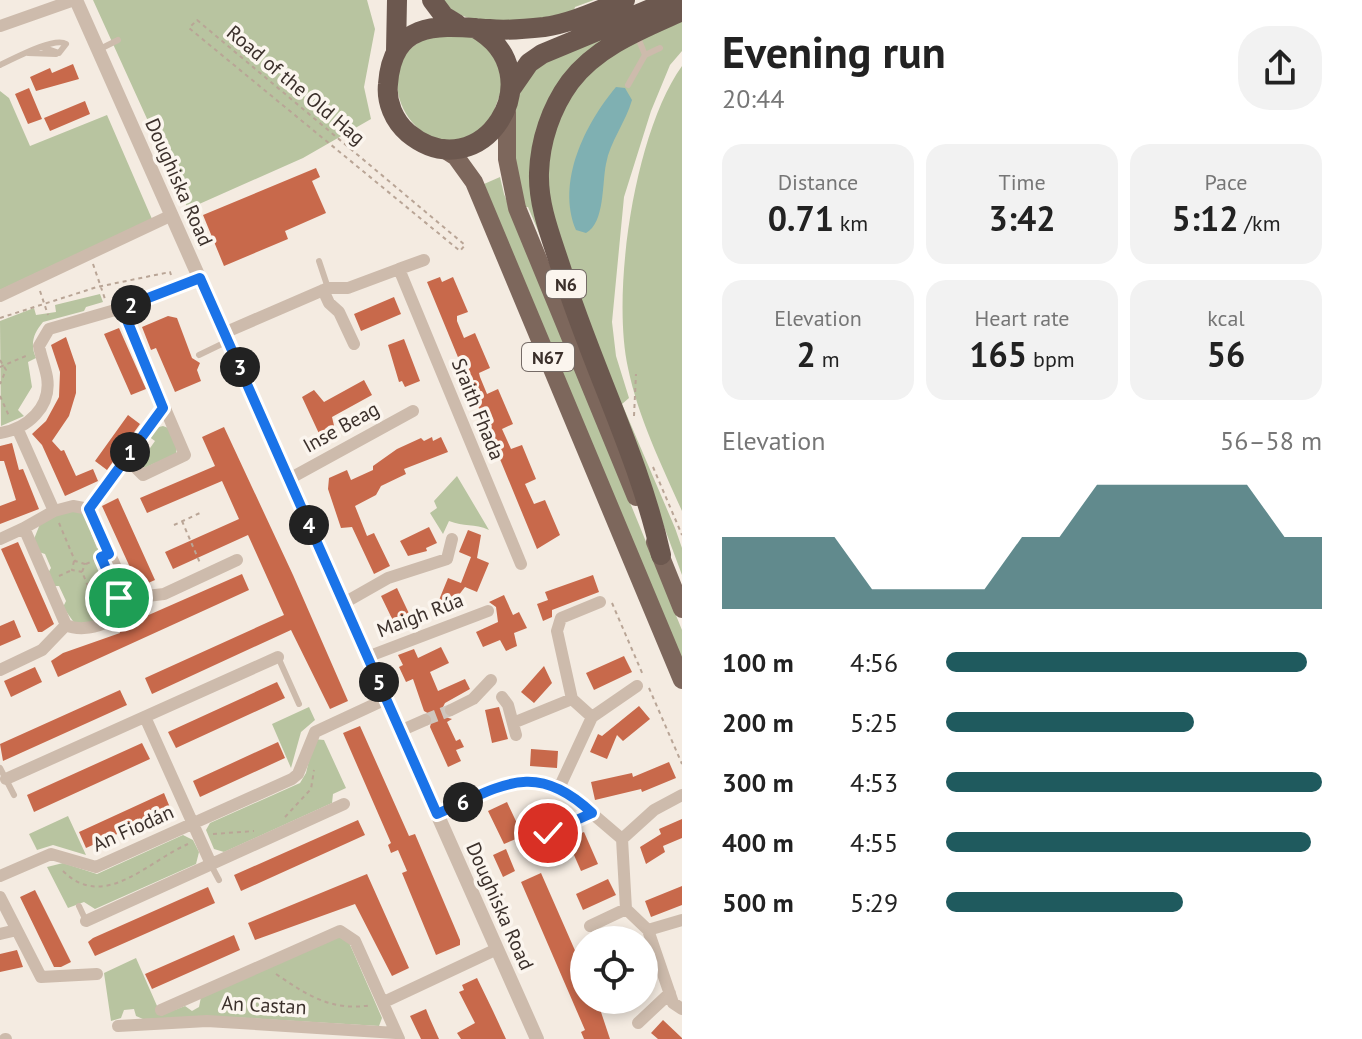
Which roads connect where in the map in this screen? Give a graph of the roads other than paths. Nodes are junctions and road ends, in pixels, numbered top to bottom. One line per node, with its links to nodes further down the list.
1 (75, 0): 7 (street); 13 (street, Doughiska Road)
2 (397, 0): 14 (highway)
3 (432, 0): 8 (highway)
4 (625, 0): 8 (highway)
5 (672, 0): 20 (highway)
6 (682, 11): 9 (highway, N6)
7 (0, 26)
8 (466, 26): 14 (highway); 20 (highway)
9 (636, 32): 17 (lane); 45 (highway, N6)
10 (118, 40): 13 (lane)
11 (42, 47): 15 (lane); 16 (lane); 16 (lane)
12 (660, 48): 17 (lane)
13 (98, 49): 23 (street, Doughiska Road)
14 (396, 51): 22 (highway)
15 (28, 53): 16 (lane); 18 (lane)
16 (59, 53)
17 (645, 55): 19 (lane)
18 (0, 65)
19 (628, 85)
20 (511, 89): 21 (highway)
21 (507, 112): 22 (highway); 45 (main road, N67)
22 (442, 148): 58 (main road, N67)
23 (172, 215): 27 (street, Doughiska Road); 29 (street)
24 (424, 260): 26 (street)
25 (319, 261): 28 (lane)
26 (399, 269): 28 (street); 47 (street, Sraith Fhada)
27 (200, 278): 30 (street); 31 (street, Doughiska Road)
28 (326, 289): 31 (street); 32 (street)
29 (0, 296)
30 (122, 308): 34 (street); 36 (street)
31 (226, 337): 33 (lane); 39 (street, Doughiska Road)
32 (354, 344)
33 (199, 355)
34 (163, 408): 38 (street); 38 (street)
35 (413, 411): 39 (street, Inse Beag)
36 (17, 430): 37 (street); 41 (street)
37 (0, 433)
38 (126, 458): 40 (street)
39 (289, 479): 50 (street, Doughiska Road)
40 (89, 509): 41 (street); 48 (street)
41 (54, 511): 42 (street)
42 (24, 528): 43 (street); 53 (street)
43 (0, 539)
44 (452, 539): 50 (street)
45 (661, 555): 51 (main road, N67)
46 (237, 560): 48 (street)
47 (521, 564)
48 (130, 598): 53 (street)
49 (600, 602): 62 (street)
50 (344, 603): 55 (street, Doughiska Road)
51 (682, 609)
52 (488, 611): 55 (street, Maigh Rúa)
53 (66, 625): 56 (street)
54 (278, 657): 63 (lane); 65 (street)
55 (367, 657): 61 (street, Doughiska Road)
56 (0, 670)
57 (491, 680): 64 (street)
58 (682, 680)
59 (637, 686): 66 (street)
60 (502, 697): 62 (street)
61 (386, 699): 68 (street, Doughiska Road); 76 (street, An Fiodán)
62 (572, 699): 66 (street)
63 (299, 704)
64 (451, 710)
65 (145, 717): 69 (street); 76 (street, An Fiodán)
66 (592, 717): 70 (street)
67 (425, 720): 68 (street)
68 (400, 731): 75 (street, Doughiska Road)
69 (3, 774): 71 (lane)
70 (560, 786): 74 (street); 75 (street)
71 (14, 795)
72 (682, 795): 78 (street)
73 (341, 799): 79 (street)
74 (592, 813): 77 (street); 78 (street)
75 (437, 814): 92 (street, Doughiska Road)
76 (193, 823): 79 (street, An Fiodán); 80 (street, An Fiodán)
77 (548, 833)
78 (622, 839): 84 (street)
79 (211, 864): 81 (lane); 86 (street)
80 (0, 876)
81 (219, 880)
82 (0, 897): 90 (street)
83 (79, 906): 86 (lane)
84 (626, 909): 87 (street); 88 (street)
85 (682, 920): 89 (street)
86 (86, 921)
87 (590, 926)
88 (644, 926)
89 (658, 927)
90 (17, 930): 91 (street); 94 (street)
91 (0, 934)
92 (497, 949): 96 (street); 102 (street, Doughiska Road)
93 (658, 959): 95 (street)
94 (97, 974)
95 (670, 993): 97 (street); 100 (street)
96 (384, 1002): 98 (street, An Castan); 101 (street, An Castan)
97 (682, 1009)
98 (161, 1010)
99 (126, 1021): 101 (street, An Castan)
100 (638, 1023)
101 (398, 1036)
102 (537, 1039)

